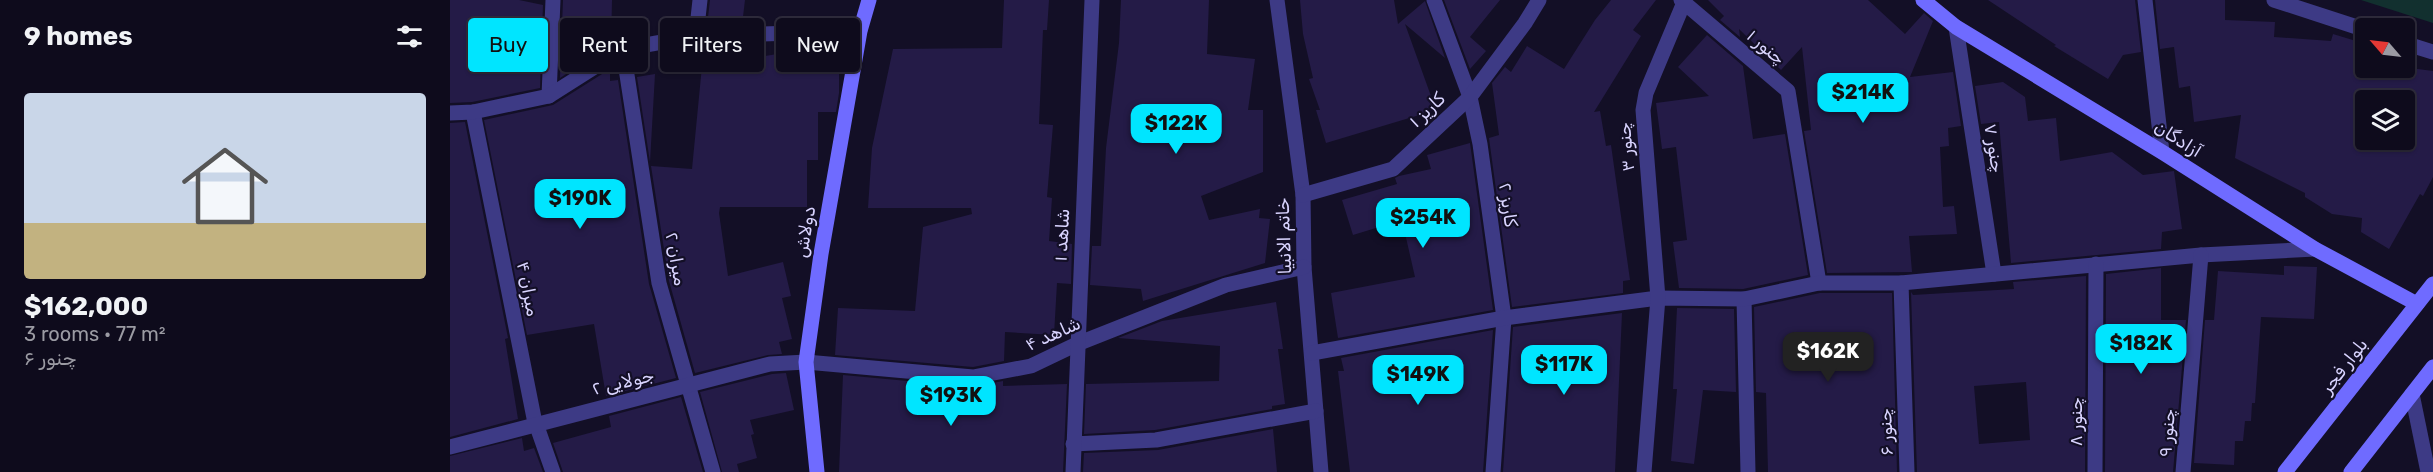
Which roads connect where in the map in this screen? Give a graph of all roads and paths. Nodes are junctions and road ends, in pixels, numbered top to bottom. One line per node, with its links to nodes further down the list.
1 (553, 0): 21 (street)
2 (700, 0): 12 (street)
3 (869, 0): 15 (street, دولاش)
4 (1092, 0): 39 (street, شاهد ۱)
5 (1277, 0): 26 (street, خاتم الانبیا)
6 (1434, 0): 22 (street, کاریز ۲)
7 (1539, 0): 22 (street, کاریز ۱)
8 (1923, 0): 14 (street, آزادگان)
9 (2145, 0): 25 (street)
10 (2274, 0): 13 (street)
11 (1683, 1): 32 (street, چنور ۱); 35 (street, چنور ۳)
12 (698, 18)
13 (2355, 26)
14 (1956, 27): 25 (street, آزادگان); 31 (street, چنور ۷)
15 (860, 31)
16 (2415, 46): 17 (street)
17 (2433, 52)
18 (587, 72): 21 (street)
19 (627, 72): 43 (street, میران ۲)
20 (853, 72): 41 (street, دولاش)
21 (549, 96): 23 (street)
22 (1470, 97): 26 (street, کاریز ۱); 38 (street, کاریز ۲)
23 (473, 112): 24 (street); 46 (street, میران ۴)
24 (450, 113)
25 (2162, 152): 27 (street, آزادگان)
26 (1303, 195): 30 (street, خاتم الانبیا)
27 (2315, 249): 28 (street); 37 (street, آزادگان)
28 (2201, 255): 29 (street); 59 (street, چنور ۹)
29 (2096, 264): 31 (street); 58 (street, چنور ۸)
30 (1304, 267): 39 (street, شاهد ۴); 40 (street, خاتم الانبیا)
31 (1994, 274): 33 (street)
32 (1819, 283): 33 (street); 36 (street)
33 (1901, 283): 57 (street, چنور ۶)
34 (2433, 284): 37 (street, بلوار فجر)
35 (1658, 298): 36 (street); 38 (street); 55 (street, چنور ۳)
36 (1744, 300): 56 (street)
37 (2417, 304): 60 (street, بلوار فجر)
38 (1504, 318): 40 (street); 54 (street, کاریز ۲)
39 (1077, 344): 41 (street, شاهد ۴); 47 (street, شاهد ۱)
40 (1312, 353): 45 (street, خاتم الانبیا)
41 (806, 362): 43 (street, جولایی ۲); 51 (street, دولاش)
42 (2433, 367): 44 (street)
43 (689, 386): 46 (street, جولایی ۲); 50 (street, میران ۲)
44 (2412, 394): 61 (street); 62 (street)
45 (1317, 411): 47 (street); 53 (street, خاتم الانبیا)
46 (536, 423): 48 (street, جولایی ۲); 49 (street, میران ۴)
47 (1073, 444): 52 (street, شاهد ۱)
48 (450, 447)
49 (553, 472)
50 (713, 472)
51 (817, 472)
52 (1073, 472)
53 (1321, 472)
54 (1493, 472)
55 (1644, 472)
56 (1748, 472)
57 (1907, 472)
58 (2095, 472)
59 (2183, 472)
60 (2285, 472)
61 (2351, 472)
62 (2428, 472)

